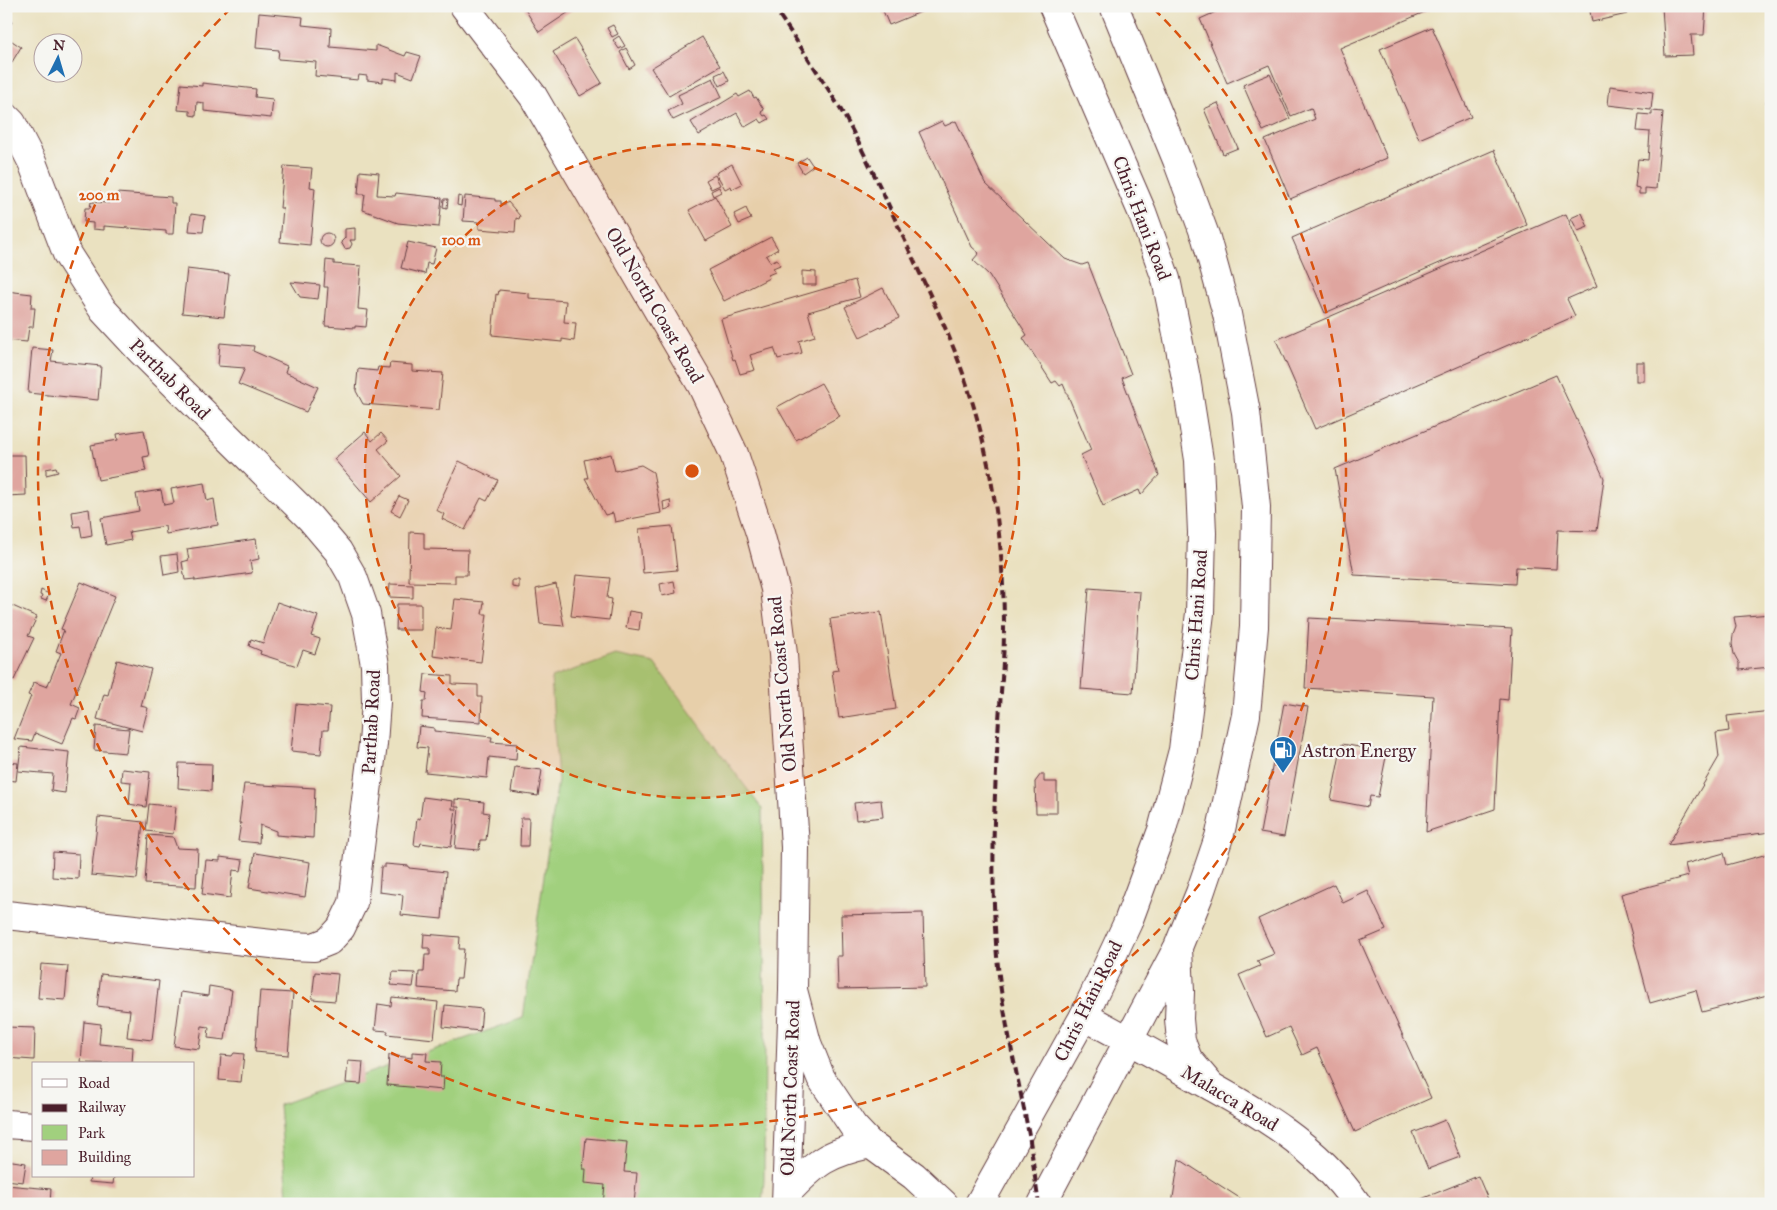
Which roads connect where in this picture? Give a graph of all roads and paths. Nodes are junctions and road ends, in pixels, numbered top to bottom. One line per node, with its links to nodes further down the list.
1 (464, 6): 7 (main road, Old North Coast Road)
2 (1054, 6): 8 (main road, Chris Hani Road)
3 (1114, 6): 6 (main road)
4 (6, 117): 5 (main road, Parthab Road)
5 (6, 915)
6 (1178, 947): 9 (main road); 10 (main road)
7 (794, 990): 13 (main road); 14 (main road, Old North Coast Road)
8 (1084, 1016): 9 (main road, Malacca Road); 16 (main road, Chris Hani Road)
9 (1130, 1041): 10 (main road, Malacca Road); 17 (main road)
10 (1211, 1086): 18 (main road, Malacca Road)
11 (6, 1124): 12 (main road)
12 (32, 1126)
13 (870, 1144): 14 (main road); 15 (main road)
14 (787, 1198)
15 (943, 1203)
16 (980, 1204)
17 (1042, 1204)
18 (1357, 1204)

